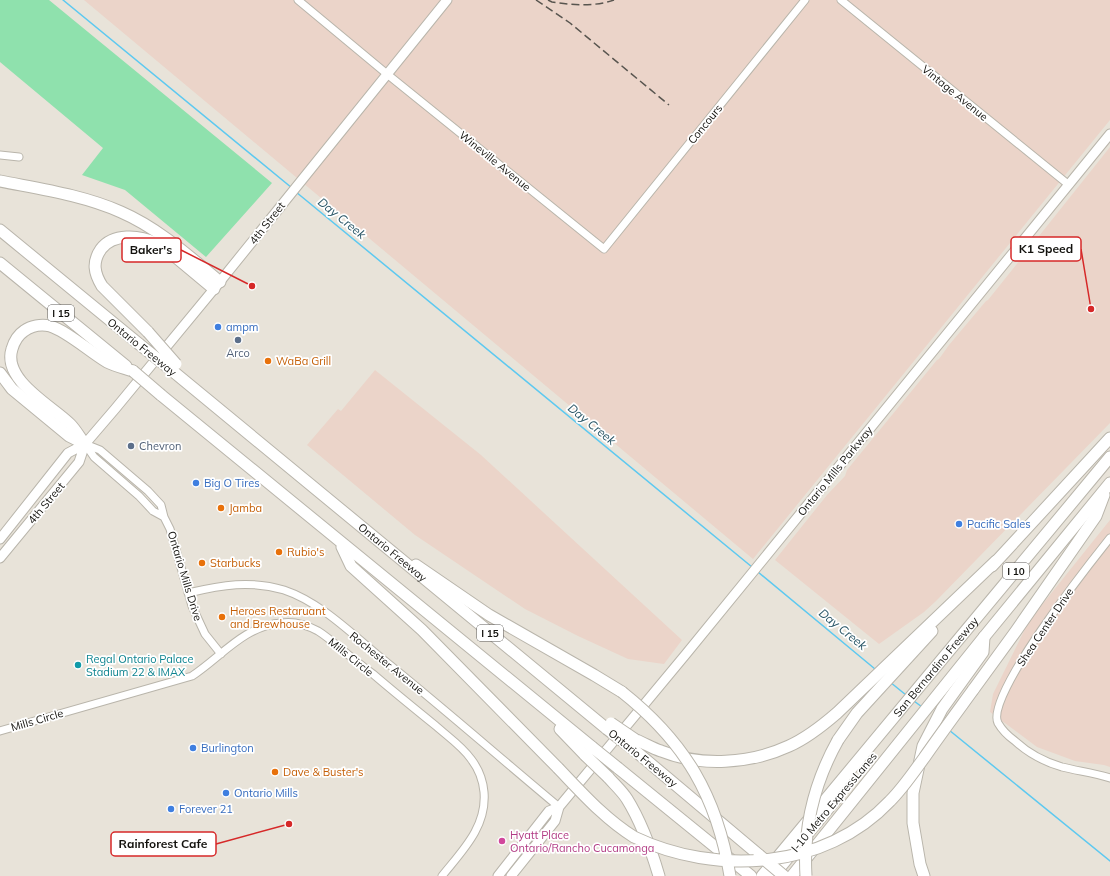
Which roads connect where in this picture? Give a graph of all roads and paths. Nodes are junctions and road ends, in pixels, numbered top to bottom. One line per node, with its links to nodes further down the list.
1 (298, 0): 5 (street, Wineville Avenue)
2 (447, 0): 5 (main road, 4th Street)
3 (805, 0): 12 (street, Concours)
4 (841, 0): 10 (street, Vintage Avenue)
5 (387, 74): 12 (street, Wineville Avenue); 14 (main road, 4th Street)
6 (1110, 134): 10 (main road, Ontario Mills Parkway)
7 (0, 155): 8 (street)
8 (19, 157)
9 (0, 181): 14 (highway)
10 (1069, 185): 36 (main road, Ontario Mills Parkway)
11 (0, 230): 16 (highway, Ontario Freeway / I 15, bridge)
12 (604, 249)
13 (0, 262): 15 (highway, I 15)
14 (217, 285): 16 (highway, bridge); 19 (main road, 4th Street)
15 (121, 365): 19 (highway); 25 (highway, I 15, bridge)
16 (175, 368): 22 (highway, Ontario Freeway / I 15)
17 (0, 373): 19 (highway)
18 (1110, 438): 30 (highway)
19 (85, 444): 24 (main road, 4th Street); 26 (main road, 4th Street); 27 (street, Ontario Mills Drive)
20 (1110, 457): 31 (highway, San Bernardino Freeway / I 10)
21 (1109, 484): 25 (highway, bridge); 28 (highway, San Bernardino Freeway / I 10)
22 (372, 537): 33 (highway, Ontario Freeway / I 15, bridge); 42 (highway, bridge)
23 (1110, 538): 35 (street, Shea Center Drive)
24 (0, 539)
25 (340, 542): 34 (highway, I 15)
26 (0, 558)
27 (188, 593): 29 (street, Ontario Mills Drive); 36 (street, Rochester Avenue)
28 (984, 637): 46 (highway, San Bernardino Freeway / I 10); 48 (highway)
29 (221, 654): 32 (street, Mills Circle); 38 (street, Mills Circle)
30 (892, 667): 33 (highway); 47 (highway, bridge)
31 (888, 724): 43 (highway, San Bernardino Freeway / I 10); 44 (highway, I-10 Metro ExpressLanes)
32 (0, 730)
33 (634, 744): 45 (highway, Ontario Freeway / I 15, bridge)
34 (589, 751): 37 (highway, I 15, bridge); 41 (highway, bridge)
35 (1110, 778)
36 (559, 807): 39 (main road, Ontario Mills Parkway); 40 (main road, Ontario Mills Parkway)
37 (750, 875)
38 (442, 876)
39 (498, 876)
40 (511, 876)
41 (659, 876)
42 (730, 876)
43 (762, 876)
44 (773, 876)
45 (784, 876)
46 (792, 876)
47 (806, 876)
48 (924, 876)

